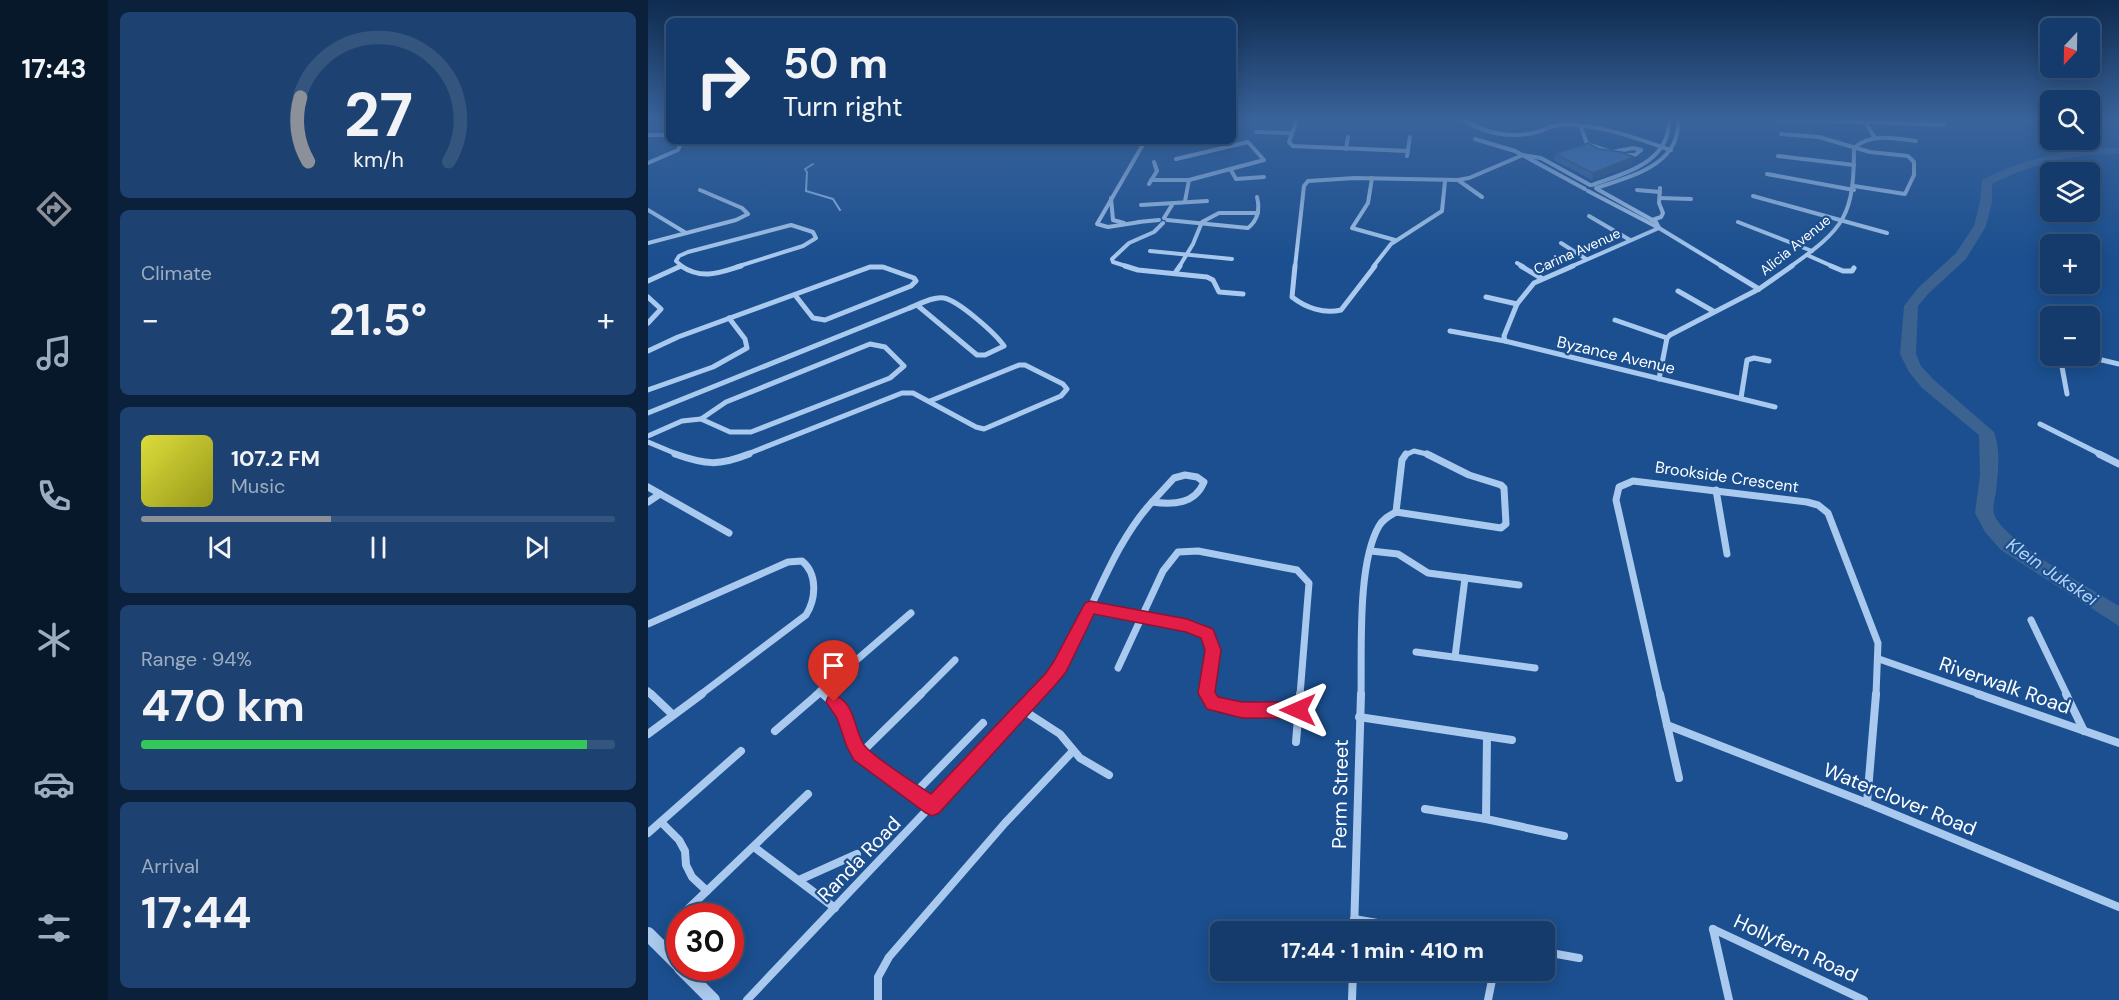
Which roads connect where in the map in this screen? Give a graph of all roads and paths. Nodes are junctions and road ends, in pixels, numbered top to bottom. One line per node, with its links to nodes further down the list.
1 (1854, 165): 23 (street, Alicia Avenue)
2 (1130, 166): 30 (street)
3 (1155, 166): 19 (street)
4 (1245, 166): 11 (street)
5 (1497, 166): 20 (street)
6 (1544, 166): 15 (street)
7 (1555, 166): 12 (street)
8 (1639, 166): 13 (street)
9 (1652, 166): 16 (street)
10 (1915, 166): 23 (street)
11 (1231, 170): 17 (street); 19 (street)
12 (1567, 172): 15 (street); 22 (street)
13 (1626, 172): 16 (street); 22 (street)
14 (1767, 174): 23 (street)
15 (1560, 175): 25 (street)
16 (1632, 175): 22 (street)
17 (1264, 177)
18 (1372, 178): 21 (street); 53 (street); 53 (street)
19 (1189, 180): 33 (street)
20 (1458, 180): 21 (street); 29 (street)
21 (1445, 181): 53 (street)
22 (1594, 187): 25 (street); 37 (street)
23 (1854, 188): 44 (street, Alicia Avenue)
24 (700, 190): 51 (street)
25 (1587, 190): 38 (street)
26 (1636, 190): 31 (street)
27 (1753, 196): 44 (street)
28 (1257, 197): 40 (street)
29 (1482, 197)
30 (1111, 198): 45 (street); 49 (street)
31 (1660, 198): 32 (street); 43 (street)
32 (1691, 199)
33 (1185, 201): 34 (street); 36 (street)
34 (1207, 201)
35 (1141, 205): 36 (street)
36 (1172, 205): 42 (street)
37 (1626, 205): 38 (street); 43 (street)
38 (1619, 208): 50 (street)
39 (648, 210): 51 (street)
40 (1257, 213): 47 (street); 47 (street)
41 (1589, 216): 54 (street)
42 (1163, 220): 46 (street); 47 (street); 66 (street)
43 (1652, 220): 50 (street)
44 (1844, 221): 52 (street); 57 (street, Alicia Avenue)
45 (1115, 222): 46 (street); 49 (street)
46 (1140, 222): 49 (street)
47 (1202, 222): 59 (street)
48 (1738, 222): 57 (street)
49 (1108, 227)
50 (1659, 228): 54 (street, Carina Avenue); 69 (street)
51 (686, 233): 55 (street)
52 (1887, 233)
53 (1395, 240)
54 (1630, 240): 62 (street, Carina Avenue)
55 (648, 243)
56 (1561, 243): 62 (street)
57 (1812, 250): 60 (street, Alicia Avenue)
58 (1150, 251): 59 (street)
59 (1186, 254): 61 (street); 66 (street)
60 (1807, 255): 65 (street); 69 (street, Alicia Avenue)
61 (1232, 259)
62 (1586, 259): 67 (street, Carina Avenue)
63 (1517, 263): 67 (street)
64 (681, 266): 64 (street); 68 (street)
65 (1854, 268)
66 (1175, 273): 71 (street)
67 (1541, 278): 75 (street, Carina Avenue)
68 (648, 281)
69 (1759, 289): 77 (street, Alicia Avenue)
70 (1678, 291): 77 (street)
71 (1243, 294)
72 (795, 295): 72 (street); 78 (street)
73 (648, 297): 80 (street)
74 (1486, 297): 75 (street)
75 (1517, 304): 83 (street, Carina Avenue)
76 (918, 305): 76 (street); 95 (street)
77 (1713, 311): 82 (street, Alicia Avenue)
78 (729, 318): 84 (street); 90 (street)
79 (1615, 320): 82 (street)
80 (648, 323)
81 (1450, 331): 83 (street, Byzance Avenue)
82 (1667, 338): 89 (street)
83 (1505, 341): 89 (street, Byzance Avenue)
84 (648, 351)
85 (2100, 360): 87 (street)
86 (1769, 361): 92 (street)
87 (2119, 364)
88 (2062, 366): 91 (street)
89 (1659, 379): 92 (street, Byzance Avenue)
90 (649, 389)
91 (2067, 394)
92 (1741, 398): 94 (street, Byzance Avenue)
93 (930, 400): 93 (street); 99 (street)
94 (1775, 407)
95 (648, 413)
96 (701, 419): 96 (street); 98 (street)
97 (2040, 424): 100 (street)
98 (648, 436)
99 (648, 442)
100 (2119, 464)
101 (648, 487): 103 (street)
102 (1716, 490): 109 (street); 119 (street, Brookside Crescent); 130 (street, Brookside Crescent)
103 (660, 494): 104 (street); 107 (street)
104 (648, 502)
105 (1152, 502): 105 (street, Randa Road); 112 (street, Randa Road)
106 (1396, 512): 106 (street); 108 (street, Perm Street)
107 (729, 533)
108 (1371, 551): 110 (street); 128 (street, Perm Street)
109 (1727, 554)
110 (1465, 579): 111 (street); 118 (street)
111 (1519, 585)
112 (1090, 607): 114 (street); 125 (street, Randa Road)
113 (911, 613): 124 (street)
114 (1142, 617): 121 (street); 126 (street); 126 (street)
115 (2031, 621): 132 (street)
116 (648, 624): 127 (street)
117 (1416, 652): 118 (street)
118 (1455, 657): 122 (street)
119 (1879, 659): 132 (street, Riverwalk Road); 145 (street, Brookside Crescent)
120 (955, 660): 140 (street)
121 (1118, 668)
122 (1535, 668)
123 (648, 691): 127 (street)
124 (820, 691): 131 (street); 140 (street)
125 (1023, 710): 139 (street); 146 (street, Randa Road)
126 (1298, 710): 136 (street)
127 (673, 715): 133 (street)
128 (1359, 717): 134 (street); 159 (street, Perm Street)
129 (982, 723): 143 (street)
130 (1667, 725): 142 (street, Brookside Crescent); 145 (street, Waterclover Road)
131 (775, 731)
132 (2084, 731): 137 (street, Riverwalk Road)
133 (648, 734)
134 (1486, 737): 135 (street); 148 (street)
135 (1512, 740)
136 (1296, 742)
137 (2119, 743)
138 (741, 751): 149 (street)
139 (1072, 751): 141 (street); 170 (street)
140 (860, 754): 143 (street)
141 (1109, 775)
142 (1679, 778)
143 (915, 793): 146 (street)
144 (808, 794): 152 (street)
145 (1867, 803): 157 (street, Waterclover Road)
146 (932, 806): 158 (street, Randa Road)
147 (1425, 809): 148 (street)
148 (1486, 819): 151 (street)
149 (661, 822): 150 (street); 155 (street)
150 (648, 833)
151 (1564, 836)
152 (754, 847): 154 (street); 155 (street)
153 (857, 854): 154 (street)
154 (799, 880): 158 (street)
155 (707, 891): 156 (street)
156 (694, 903)
157 (2119, 907)
158 (835, 908): 169 (street, Randa Road)
159 (1354, 919): 160 (street)
160 (1366, 921)
161 (648, 934): 162 (street)
162 (666, 953)
163 (1555, 954): 164 (street)
164 (1579, 958)
165 (694, 981): 168 (street)
166 (1353, 981): 171 (street)
167 (1492, 981): 172 (street)
168 (712, 1000)
169 (747, 1000)
170 (878, 1000)
171 (1352, 1000)
172 (1488, 1000)
173 (1729, 1000): 174 (street, Hollyfern Road)
174 (1864, 1000)

